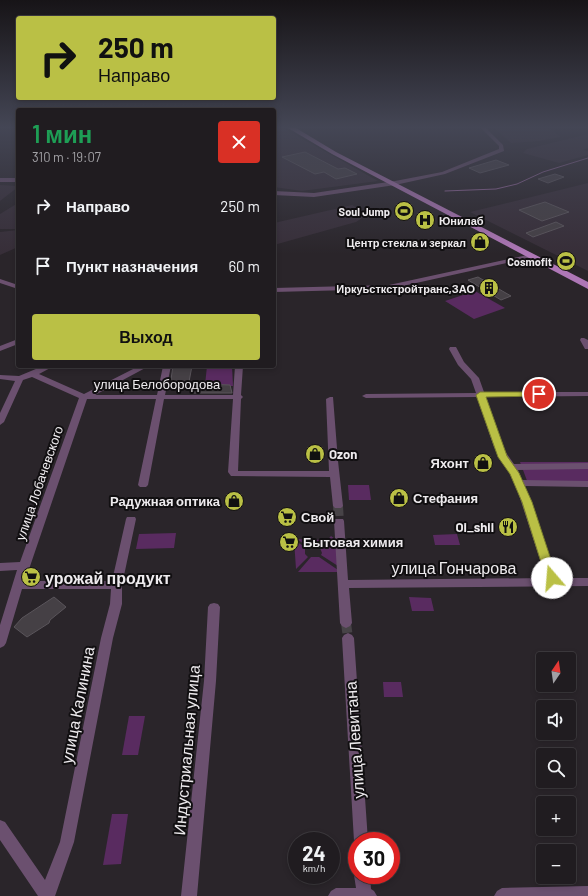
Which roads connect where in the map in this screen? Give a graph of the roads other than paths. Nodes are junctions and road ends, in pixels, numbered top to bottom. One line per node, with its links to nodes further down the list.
1 (368, 170): 5 (main road)
2 (452, 170): 5 (street)
3 (0, 180): 4 (street)
4 (16, 180)
5 (395, 183): 6 (street); 7 (main road)
6 (276, 193)
7 (532, 256): 10 (main road); 11 (street)
8 (0, 281): 9 (street)
9 (16, 286)
10 (588, 286)
11 (276, 290)
12 (16, 342): 13 (street)
13 (0, 349)
14 (453, 349): 23 (street)
15 (46, 368): 19 (street)
16 (141, 368): 25 (street)
17 (167, 368): 26 (street)
18 (239, 368): 27 (street)
19 (33, 374): 21 (street); 25 (street, улица Белобородова)
20 (0, 377): 21 (street)
21 (20, 379): 29 (street)
22 (588, 394): 23 (street)
23 (480, 395): 24 (street); 31 (street)
24 (366, 396)
25 (84, 397): 26 (street, улица Белобородова); 39 (street, улица Лобачевского)
26 (160, 397): 27 (street, улица Белобородова); 35 (street)
27 (239, 397): 32 (street)
28 (330, 399): 32 (street)
29 (0, 422)
30 (588, 466): 31 (street)
31 (511, 467): 33 (street)
32 (334, 474): 36 (street)
33 (519, 483): 34 (street); 41 (street)
34 (588, 484)
35 (143, 485)
36 (338, 506)
37 (131, 519): 45 (street, улица Калинина)
38 (339, 521): 43 (street)
39 (24, 566): 40 (street); 44 (street, улица Лобачевского)
40 (0, 567)
41 (553, 582): 42 (street, улица Гончарова); 43 (street, улица Гончарова)
42 (588, 582)
43 (344, 584): 47 (street)
44 (18, 585): 45 (street); 49 (street, улица Лобачевского)
45 (116, 585): 54 (street, улица Калинина)
46 (214, 607): 55 (street, Индустриальная улица)
47 (346, 623)
48 (348, 638): 51 (street, улица Левитана)
49 (0, 643)
50 (0, 826): 54 (street)
51 (360, 832)
52 (363, 884): 57 (street)
53 (588, 894): 59 (street)
54 (47, 896)
55 (188, 896)
56 (336, 896): 57 (street)
57 (364, 896): 58 (street)
58 (369, 896)
59 (502, 896)

